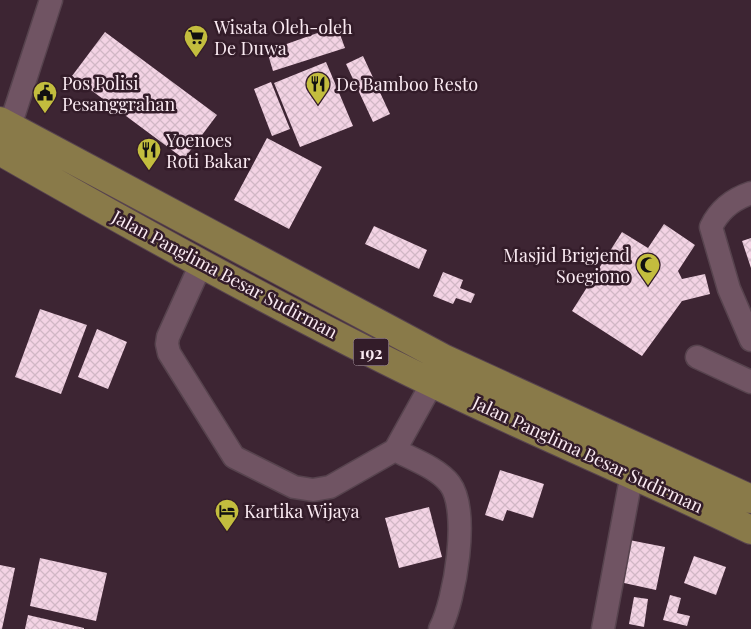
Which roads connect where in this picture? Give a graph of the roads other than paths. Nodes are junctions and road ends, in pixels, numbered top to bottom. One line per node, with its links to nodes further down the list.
1 (51, 0): 2 (street)
2 (2, 142): 4 (main road, Jalan Panglima Besar Sudirman / 192); 7 (main road, Jalan Panglima Besar Sudirman / 192)
3 (751, 193): 5 (street)
4 (201, 264): 9 (main road, Jalan Panglima Besar Sudirman / 192); 10 (street)
5 (751, 340)
6 (697, 357): 8 (street)
7 (445, 359): 9 (street); 12 (main road, Jalan Panglima Besar Sudirman / 192)
8 (751, 382)
9 (433, 383): 10 (street); 11 (main road, Jalan Panglima Besar Sudirman / 192)
10 (395, 450): 14 (street)
11 (632, 473): 13 (main road, Jalan Panglima Besar Sudirman / 192); 15 (street)
12 (751, 499)
13 (751, 530)
14 (440, 629)
15 (603, 629)

